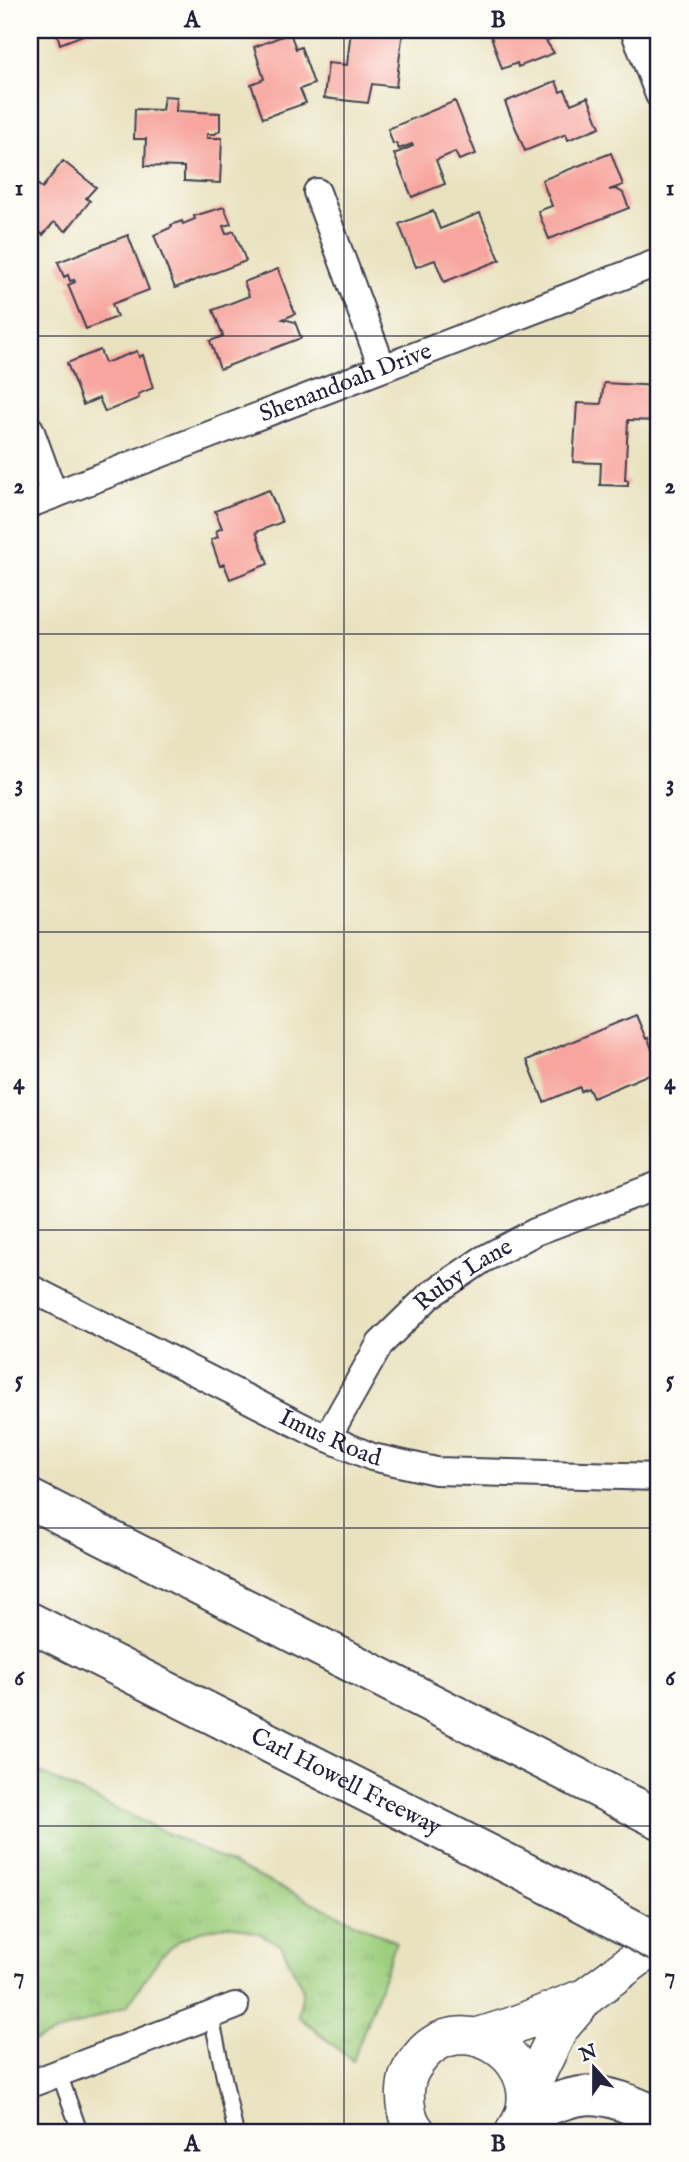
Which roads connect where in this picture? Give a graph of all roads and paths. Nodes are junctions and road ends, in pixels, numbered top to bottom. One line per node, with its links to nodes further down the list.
1 (634, 30): 2 (street)
2 (659, 96)
3 (317, 192): 5 (street)
4 (659, 262): 5 (street, Shenandoah Drive)
5 (382, 367): 7 (street, Shenandoah Drive)
6 (30, 429): 7 (street)
7 (54, 495): 8 (street, Shenandoah Drive)
8 (30, 504)
9 (659, 1185): 11 (street, Ruby Lane)
10 (30, 1288): 11 (street, Imus Road)
11 (327, 1438): 12 (street, Imus Road)
12 (659, 1477)
13 (30, 1499): 15 (highway)
14 (30, 1622): 16 (highway, Carl Howell Freeway, bridge)
15 (651, 1815)
16 (659, 1942): 17 (main road)
17 (587, 1996): 19 (main road); 22 (main road)
18 (223, 2011): 20 (street); 26 (lane)
19 (477, 2037): 22 (main road); 24 (main road)
20 (59, 2073): 21 (street); 25 (lane)
21 (30, 2084)
22 (522, 2114): 23 (highway)
23 (659, 2117)
24 (404, 2121)
25 (80, 2132)
26 (233, 2132)

